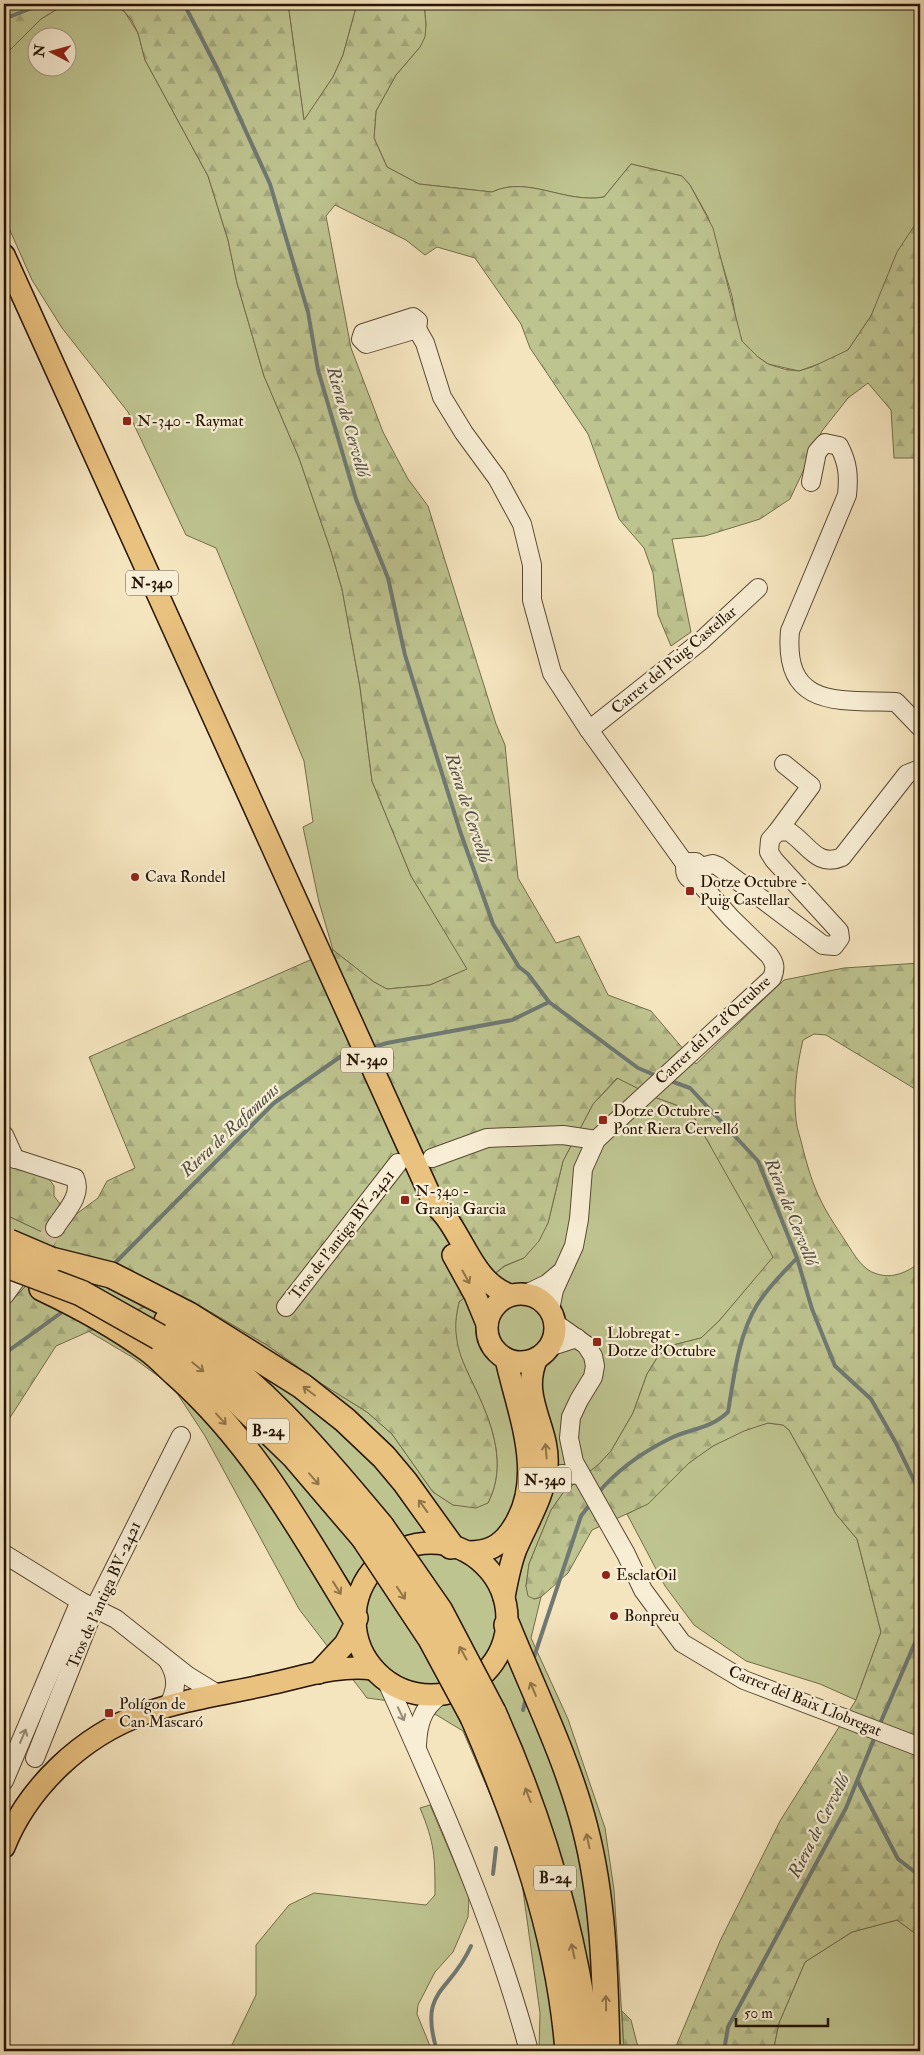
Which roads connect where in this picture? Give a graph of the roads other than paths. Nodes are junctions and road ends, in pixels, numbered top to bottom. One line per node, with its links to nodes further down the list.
1 (4, 255): 12 (main road, N-340)
2 (417, 329): 6 (street)
3 (811, 482): 5 (street)
4 (758, 588): 6 (street, Carrer del Puig Castellar)
5 (920, 727)
6 (589, 730): 10 (street)
7 (784, 764): 9 (street)
8 (920, 769): 9 (street)
9 (777, 832): 10 (street)
10 (695, 871): 13 (street, Carrer del 12 d'Octubre)
11 (4, 1135): 14 (street)
12 (398, 1137): 16 (main road); 22 (street, Tros de l'antiga BV-2421)
13 (596, 1140): 15 (street); 19 (street, Carrer del 12 d'Octubre)
14 (9, 1157): 17 (street)
15 (432, 1158)
16 (438, 1213): 20 (main road); 24 (main road, N-340, one-way to 24)
17 (55, 1228)
18 (10, 1262): 21 (street); 25 (highway, B-24, bridge); 25 (highway, B-24, bridge)
19 (562, 1271): 20 (street); 23 (street, Carrer del 12 d'Octubre)
20 (518, 1295): 23 (main road); 24 (main road)
21 (4, 1296)
22 (286, 1308)
23 (552, 1316): 26 (street, Carrer del Baix Llobregat); 27 (main road, N-340)
24 (487, 1324): 28 (main road, N-340)
25 (168, 1332): 32 (highway, one-way to 25); 36 (highway, one-way to 36); 44 (highway, B-24, bridge)
26 (577, 1338): 27 (street); 30 (street, Carrer del Baix Llobregat)
27 (543, 1353): 28 (main road); 31 (main road, N-340, one-way to 27)
28 (506, 1359): 32 (main road, N-340)
29 (181, 1436): 35 (street, Tros de l'antiga BV-2421)
30 (584, 1479): 31 (street); 46 (street, Carrer del Baix Llobregat)
31 (544, 1484): 34 (main road, N-340)
32 (460, 1549): 34 (main road, N-340); 36 (main road, N-340)
33 (4, 1555): 35 (street)
34 (504, 1597): 37 (main road, N-340)
35 (87, 1604): 38 (street); 47 (street, Tros de l'antiga BV-2421); 48 (street, one-way to 35)
36 (355, 1621): 39 (main road); 40 (main road)
37 (507, 1625): 42 (main road, N-340); 53 (highway, one-way to 37)
38 (164, 1656): 41 (street); 43 (street)
39 (318, 1672): 40 (main road); 41 (main road)
40 (380, 1675): 42 (main road, N-340); 45 (street, one-way to 45)
41 (219, 1695): 43 (main road)
42 (439, 1696): 45 (street)
43 (168, 1706): 49 (main road)
44 (483, 1715): 51 (highway, B-24); 52 (highway, B-24, one-way to 44)
45 (416, 1745): 50 (street)
46 (920, 1747)
47 (34, 1758)
48 (4, 1781)
49 (4, 1847)
50 (529, 2051)
51 (568, 2051)
52 (589, 2051)
53 (607, 2051)

